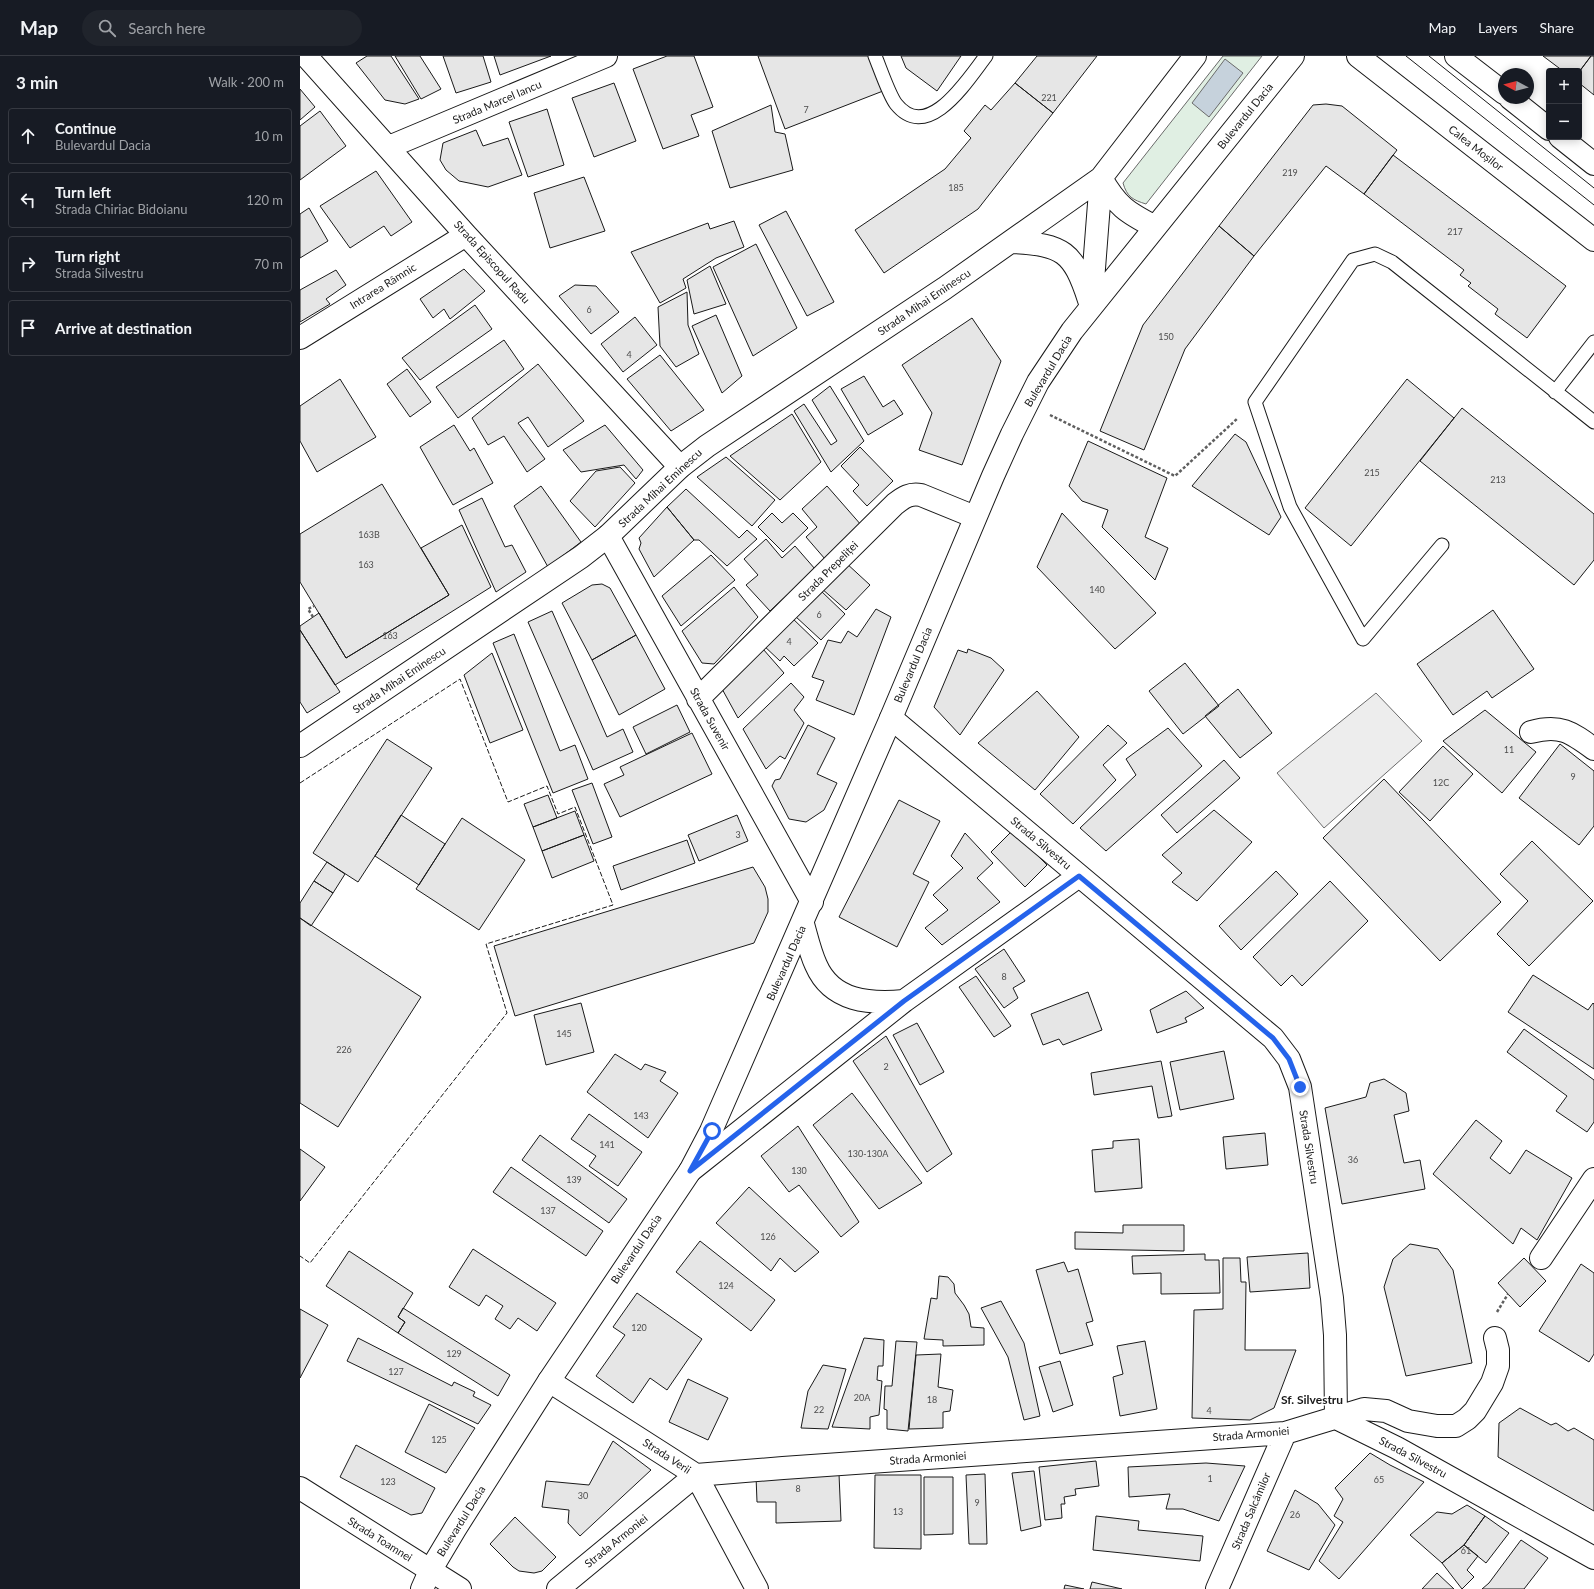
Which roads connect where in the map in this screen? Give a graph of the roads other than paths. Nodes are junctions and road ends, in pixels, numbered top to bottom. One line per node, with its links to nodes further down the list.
1 (306, 56): 13 (street, Strada Episcopul Radu)
2 (606, 56): 13 (street, Strada Marcel Iancu)
3 (875, 56): 4 (lane)
4 (986, 56)
5 (1195, 56): 15 (street)
6 (1293, 56): 16 (street, Bulevardul Dacia)
7 (1358, 56): 18 (street, Calea Moșilor)
8 (1456, 56): 9 (street)
9 (1498, 88)
10 (1518, 104): 11 (street)
11 (1546, 127)
12 (1564, 140): 14 (street)
13 (389, 147): 17 (street, Strada Episcopul Radu)
14 (1594, 164)
15 (1101, 178): 16 (street); 19 (street, Strada Mihai Eminescu); 20 (street)
16 (1155, 227): 20 (street, Bulevardul Dacia)
17 (466, 235): 21 (street, Intrarea Râmnic); 25 (street, Strada Episcopul Radu)
18 (1594, 240)
19 (1013, 242): 20 (street); 25 (street, Strada Mihai Eminescu)
20 (1092, 306): 26 (street, Bulevardul Dacia)
21 (300, 338)
22 (1594, 342): 23 (lane)
23 (1555, 392): 24 (lane); 28 (lane)
24 (1594, 422)
25 (680, 467): 27 (street, Strada Mihai Eminescu)
26 (975, 517): 29 (street, Strada Prepeliței); 30 (street, Bulevardul Dacia)
27 (608, 536): 29 (street, Strada Suvenir); 32 (street, Strada Mihai Eminescu)
28 (1442, 544)
29 (698, 699): 35 (street, Strada Suvenir)
30 (891, 718): 34 (street, Strada Silvestru); 35 (street, Bulevardul Dacia)
31 (1531, 732): 33 (street)
32 (300, 746)
33 (1594, 749)
34 (1079, 876): 37 (street); 43 (street, Strada Silvestru)
35 (812, 902): 36 (street, Bulevardul Dacia)
36 (803, 924): 37 (street); 38 (street, Bulevardul Dacia)
37 (904, 1001): 38 (street)
38 (690, 1171): 42 (street, Bulevardul Dacia)
39 (1594, 1179): 40 (street)
40 (1541, 1258)
41 (1496, 1338): 43 (street, Strada Armoniei)
42 (549, 1381): 45 (street, Strada Verii); 48 (street, Bulevardul Dacia)
43 (1336, 1418): 44 (street, Strada Armoniei); 47 (street, Strada Silvestru)
44 (1285, 1433): 45 (street, Strada Armoniei); 52 (street, Strada Salcâmilor)
45 (696, 1475): 50 (street, Strada Armoniei); 51 (street, Strada Verii)
46 (300, 1488): 48 (street, Strada Toamnei)
47 (1594, 1558)
48 (426, 1580): 49 (street, Strada Toamnei)
49 (460, 1589)
50 (558, 1589)
51 (757, 1589)
52 (1217, 1589)

